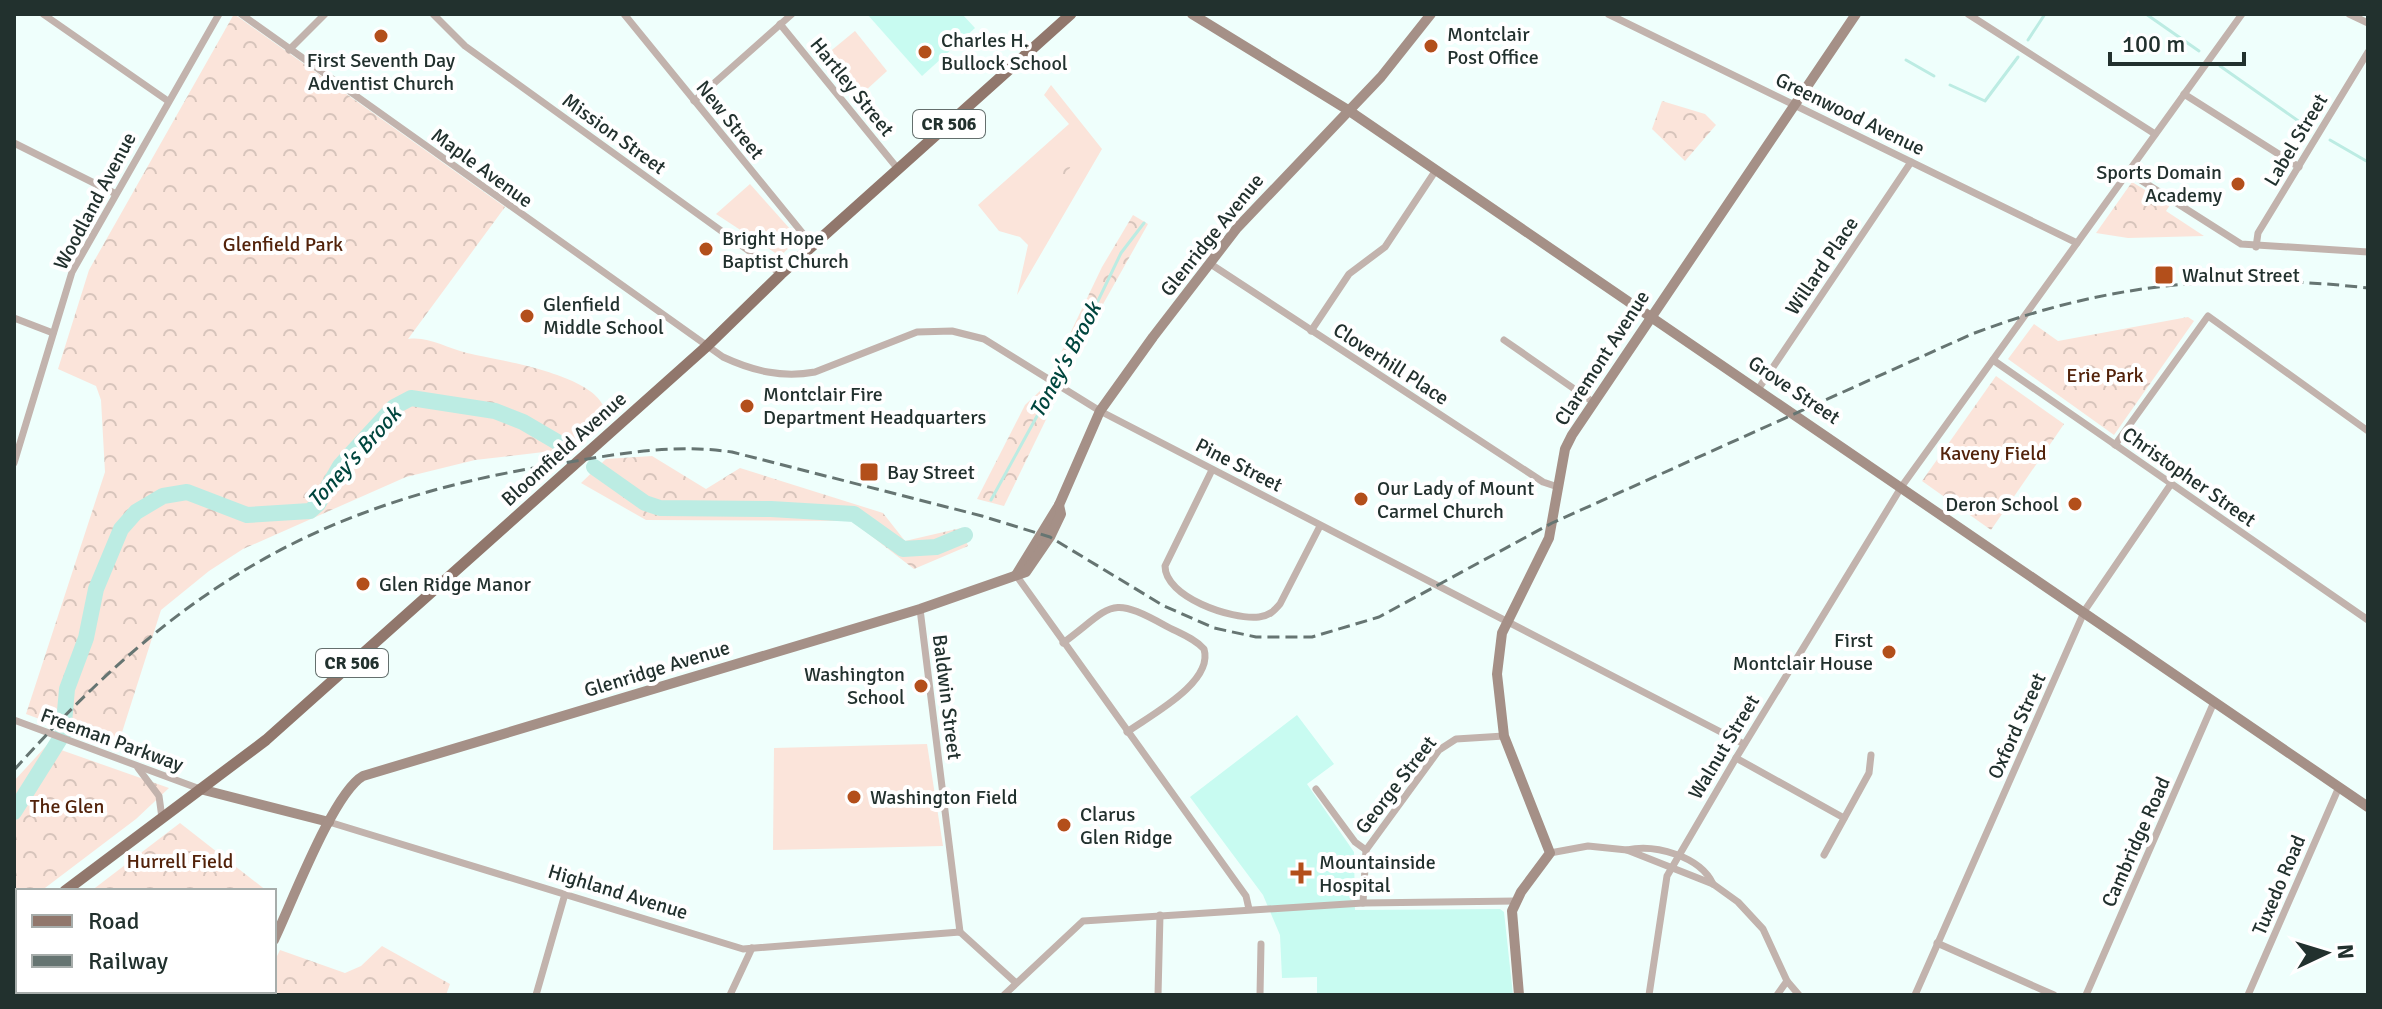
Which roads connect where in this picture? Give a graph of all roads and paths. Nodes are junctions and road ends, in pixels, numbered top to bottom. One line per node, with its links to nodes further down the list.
1 (43, 14): 21 (street)
2 (219, 14): 21 (street, Woodland Avenue)
3 (241, 14): 18 (street, Maple Avenue)
4 (325, 14): 18 (street)
5 (433, 14): 38 (street, Mission Street)
6 (624, 14): 22 (street, New Street)
7 (792, 14): 17 (street)
8 (1071, 14): 29 (main road, Bloomfield Avenue / CR 506)
9 (1192, 14): 24 (street, Grove Street)
10 (1431, 14): 24 (street, Glenridge Avenue)
11 (1608, 14): 23 (street, Greenwood Avenue)
12 (1856, 14): 23 (street, Claremont Avenue)
13 (1968, 14): 25 (street)
14 (2242, 14): 20 (street, Walnut Street)
15 (2349, 14): 16 (street)
16 (2368, 23)
17 (780, 24): 22 (street); 29 (street, Hartley Street)
18 (289, 50): 44 (street, Maple Avenue)
19 (2368, 52): 28 (street, Label Street)
20 (2184, 94): 25 (street, Walnut Street); 28 (street)
21 (168, 101): 32 (street, Woodland Avenue)
22 (694, 101): 34 (street, New Street)
23 (1795, 105): 27 (street, Greenwood Avenue); 39 (street, Claremont Avenue)
24 (1348, 110): 30 (street, Grove Street); 37 (street, Glenridge Avenue)
25 (2155, 134): 31 (street, Walnut Street)
26 (14, 143): 32 (street)
27 (1911, 162): 33 (street, Greenwood Avenue); 46 (street, Willard Place)
28 (2299, 167): 35 (street, Label Street)
29 (898, 169): 34 (main road, Bloomfield Avenue / CR 506)
30 (1436, 170): 39 (street, Grove Street); 41 (street)
31 (2128, 172): 33 (street, Walnut Street); 35 (street)
32 (114, 193): 42 (street, Woodland Avenue)
33 (2077, 243): 45 (street, Walnut Street)
34 (813, 246): 38 (main road, Bloomfield Avenue / CR 506)
35 (2256, 247): 36 (street)
36 (2368, 252)
37 (1209, 263): 41 (street, Cloverhill Place); 48 (street, Glenridge Avenue)
38 (781, 274): 44 (main road, Bloomfield Avenue / CR 506)
39 (1652, 315): 46 (street, Grove Street); 47 (street, Claremont Avenue)
40 (14, 318): 42 (street)
41 (1311, 331): 55 (street, Cloverhill Place)
42 (53, 333): 51 (street, Woodland Avenue)
43 (1504, 340): 47 (street)
44 (706, 347): 48 (street, Pine Street); 72 (main road, Bloomfield Avenue / CR 506)
45 (1993, 360): 50 (street, Christopher Street); 54 (street, Walnut Street)
46 (1759, 388): 54 (street, Grove Street)
47 (1593, 402): 55 (street, Claremont Avenue)
48 (1100, 411): 52 (street, Pine Street); 57 (street, Glenridge Avenue)
49 (2368, 431): 50 (street)
50 (2115, 445): 53 (street, Christopher Street)
51 (14, 463)
52 (1212, 470): 56 (street, Pine Street); 56 (street)
53 (2171, 484): 59 (street, Oxford Street); 60 (street, Christopher Street)
54 (1902, 486): 59 (street, Grove Street); 67 (street, Walnut Street)
55 (1558, 487): 61 (street, Claremont Avenue)
56 (1320, 526): 61 (street, Pine Street)
57 (1016, 575): 58 (street, Glenridge Avenue); 62 (street)
58 (920, 609): 77 (street, Glenridge Avenue); 91 (street, Baldwin Street)
59 (2085, 610): 63 (street, Grove Street); 93 (street, Oxford Street)
60 (2368, 620)
61 (1507, 621): 66 (street, Claremont Avenue); 67 (street, Pine Street)
62 (1063, 643): 65 (street); 65 (street)
63 (2214, 702): 71 (street, Grove Street); 109 (street, Cambridge Road)
64 (14, 720): 70 (street, Freeman Parkway)
65 (1127, 732): 89 (street)
66 (1504, 736): 78 (street, George Street); 80 (street, Claremont Avenue)
67 (1744, 744): 69 (street, Walnut Street)
68 (1871, 755): 76 (street)
69 (1736, 758): 76 (street); 81 (street, Walnut Street)
70 (136, 766): 72 (street, Freeman Parkway); 75 (street)
71 (2339, 787): 74 (street, Grove Street); 110 (street, Tuxedo Road)
72 (200, 789): 75 (main road, Bloomfield Avenue); 77 (street, Highland Avenue)
73 (1316, 789): 78 (street)
74 (2368, 807)
75 (162, 818): 85 (main road, Bloomfield Avenue)
76 (1844, 818): 82 (street)
77 (329, 822): 86 (street, Highland Avenue); 92 (street, Glenridge Avenue)
78 (1366, 850): 88 (street, George Street)
79 (1627, 850): 80 (street); 81 (street); 83 (street)
80 (1550, 853): 87 (street)
81 (1678, 855): 83 (street, Walnut Street); 84 (street)
82 (1824, 855)
83 (1671, 866): 84 (street); 104 (street)
84 (1713, 884): 96 (street)
85 (68, 889)
86 (565, 894): 95 (street, Highland Avenue); 98 (street)
87 (1516, 901): 88 (street); 103 (street)
88 (1363, 903): 89 (street)
89 (1249, 909): 90 (street)
90 (1160, 915): 97 (street); 101 (street)
91 (960, 932): 95 (street, Highland Avenue); 97 (street)
92 (276, 936)
93 (1937, 943): 107 (street, Oxford Street); 108 (street)
94 (1261, 944): 102 (street)
95 (752, 948): 99 (street)
96 (1787, 981): 105 (street); 106 (street)
97 (1016, 983): 100 (street)
98 (536, 995)
99 (730, 995)
100 (1004, 995)
101 (1158, 995)
102 (1260, 995)
103 (1519, 995)
104 (1649, 995)
105 (1777, 995)
106 (1799, 995)
107 (1915, 995)
108 (2054, 995)
109 (2086, 995)
110 (2248, 995)

